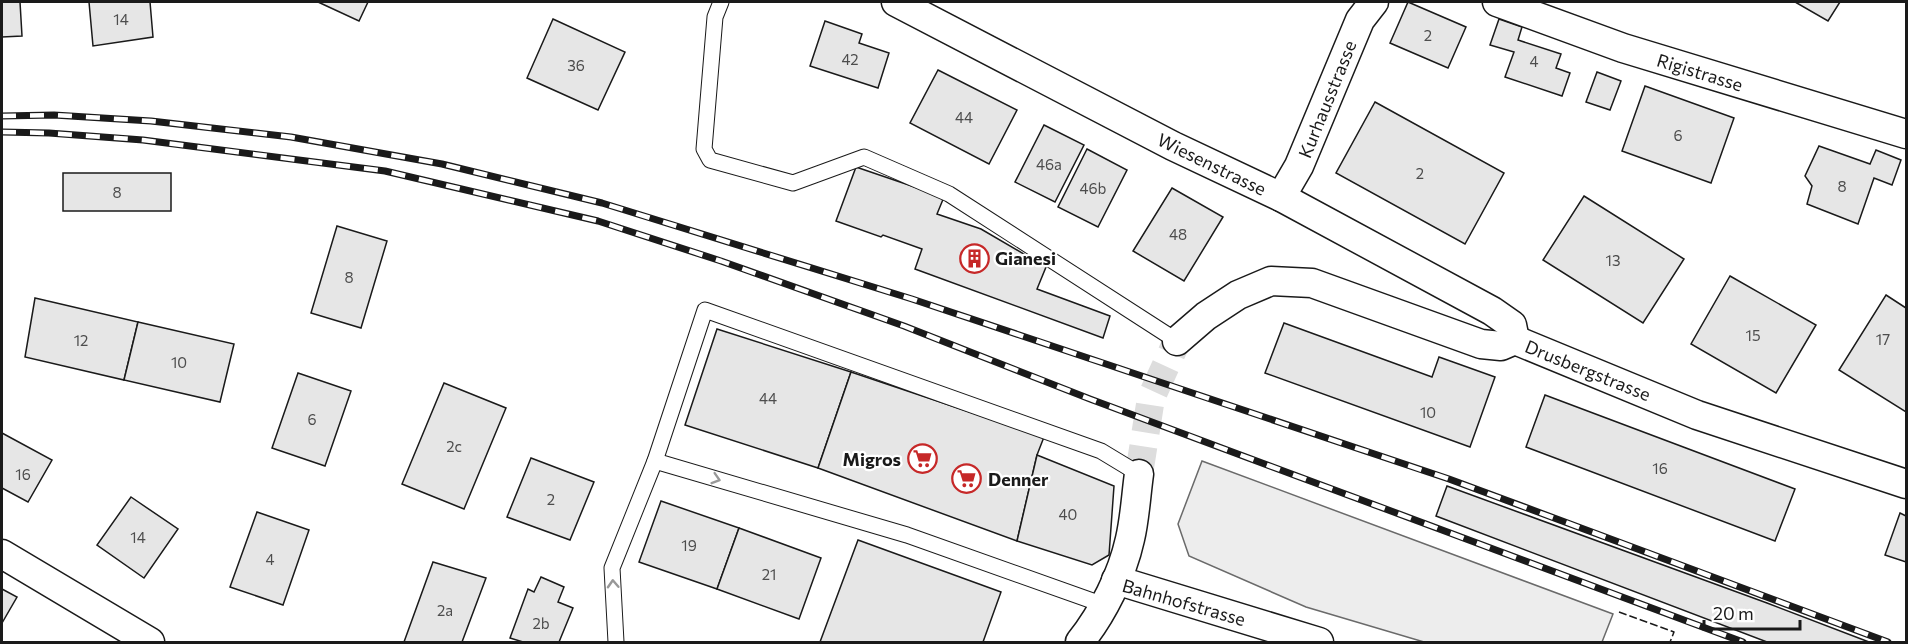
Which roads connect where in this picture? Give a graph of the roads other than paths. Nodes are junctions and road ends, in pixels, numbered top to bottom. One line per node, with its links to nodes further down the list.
1 (721, 2): 8 (lane)
2 (896, 2): 6 (street, Wiesenstrasse)
3 (1374, 2): 6 (street, Kurhausstrasse)
4 (1497, 2): 5 (street, Rigistrasse)
5 (1906, 134)
6 (1281, 197): 7 (street, Wiesenstrasse)
7 (1515, 340): 8 (street, Drusbergstrasse); 11 (street, Drusbergstrasse)
8 (1177, 341)
9 (656, 461): 10 (lane); 14 (lane, one-way to 14); 16 (lane, one-way to 9)
10 (1138, 474): 13 (street)
11 (1906, 484)
12 (2, 554): 15 (street)
13 (1116, 580): 14 (street, Bahnhofstrasse); 18 (street, Bahnhofstrasse)
14 (1104, 605): 17 (street, Bahnhofstrasse)
15 (150, 642)
16 (616, 642)
17 (1080, 642)
18 (1319, 642)

